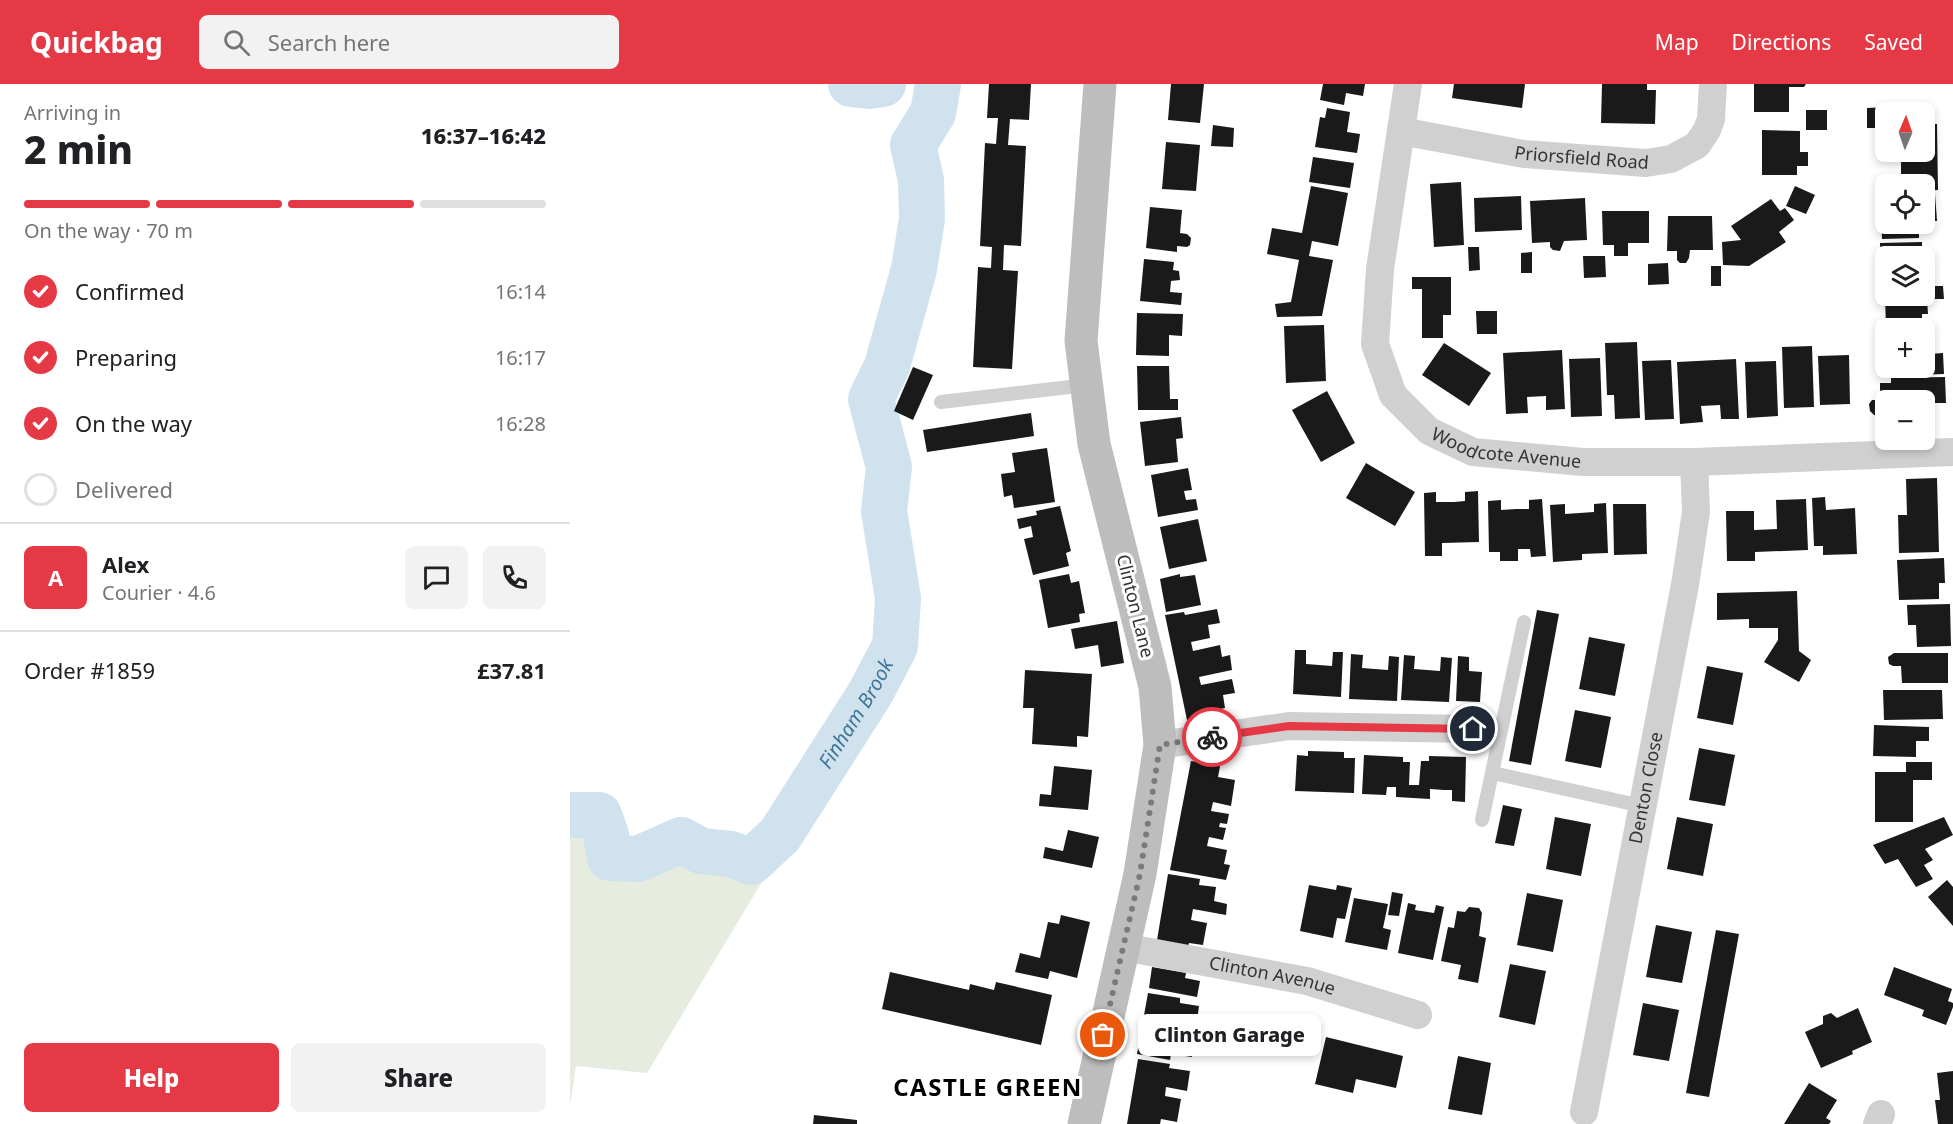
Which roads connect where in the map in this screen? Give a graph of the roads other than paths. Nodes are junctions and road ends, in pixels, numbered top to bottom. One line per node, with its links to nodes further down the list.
1 (1100, 84): 5 (main road, Clinton Lane)
2 (1408, 84): 4 (street, Woodcote Avenue)
3 (1713, 84): 4 (street, Priorsfield Road)
4 (1401, 131): 8 (street, Woodcote Avenue)
5 (1087, 386): 6 (lane); 11 (main road, Clinton Lane)
6 (941, 402)
7 (1953, 452): 8 (street, Woodcote Avenue)
8 (1694, 462): 13 (street, Denton Close)
9 (1524, 622): 12 (lane)
10 (1473, 729): 11 (street)
11 (1160, 745): 15 (main road, Clinton Lane)
12 (1493, 773): 13 (lane); 14 (lane)
13 (1642, 806): 17 (street, Denton Close)
14 (1482, 820)
15 (1123, 947): 16 (street, Clinton Avenue); 18 (main road, Clinton Lane)
16 (1419, 1015)
17 (1584, 1112)
18 (1084, 1124)

